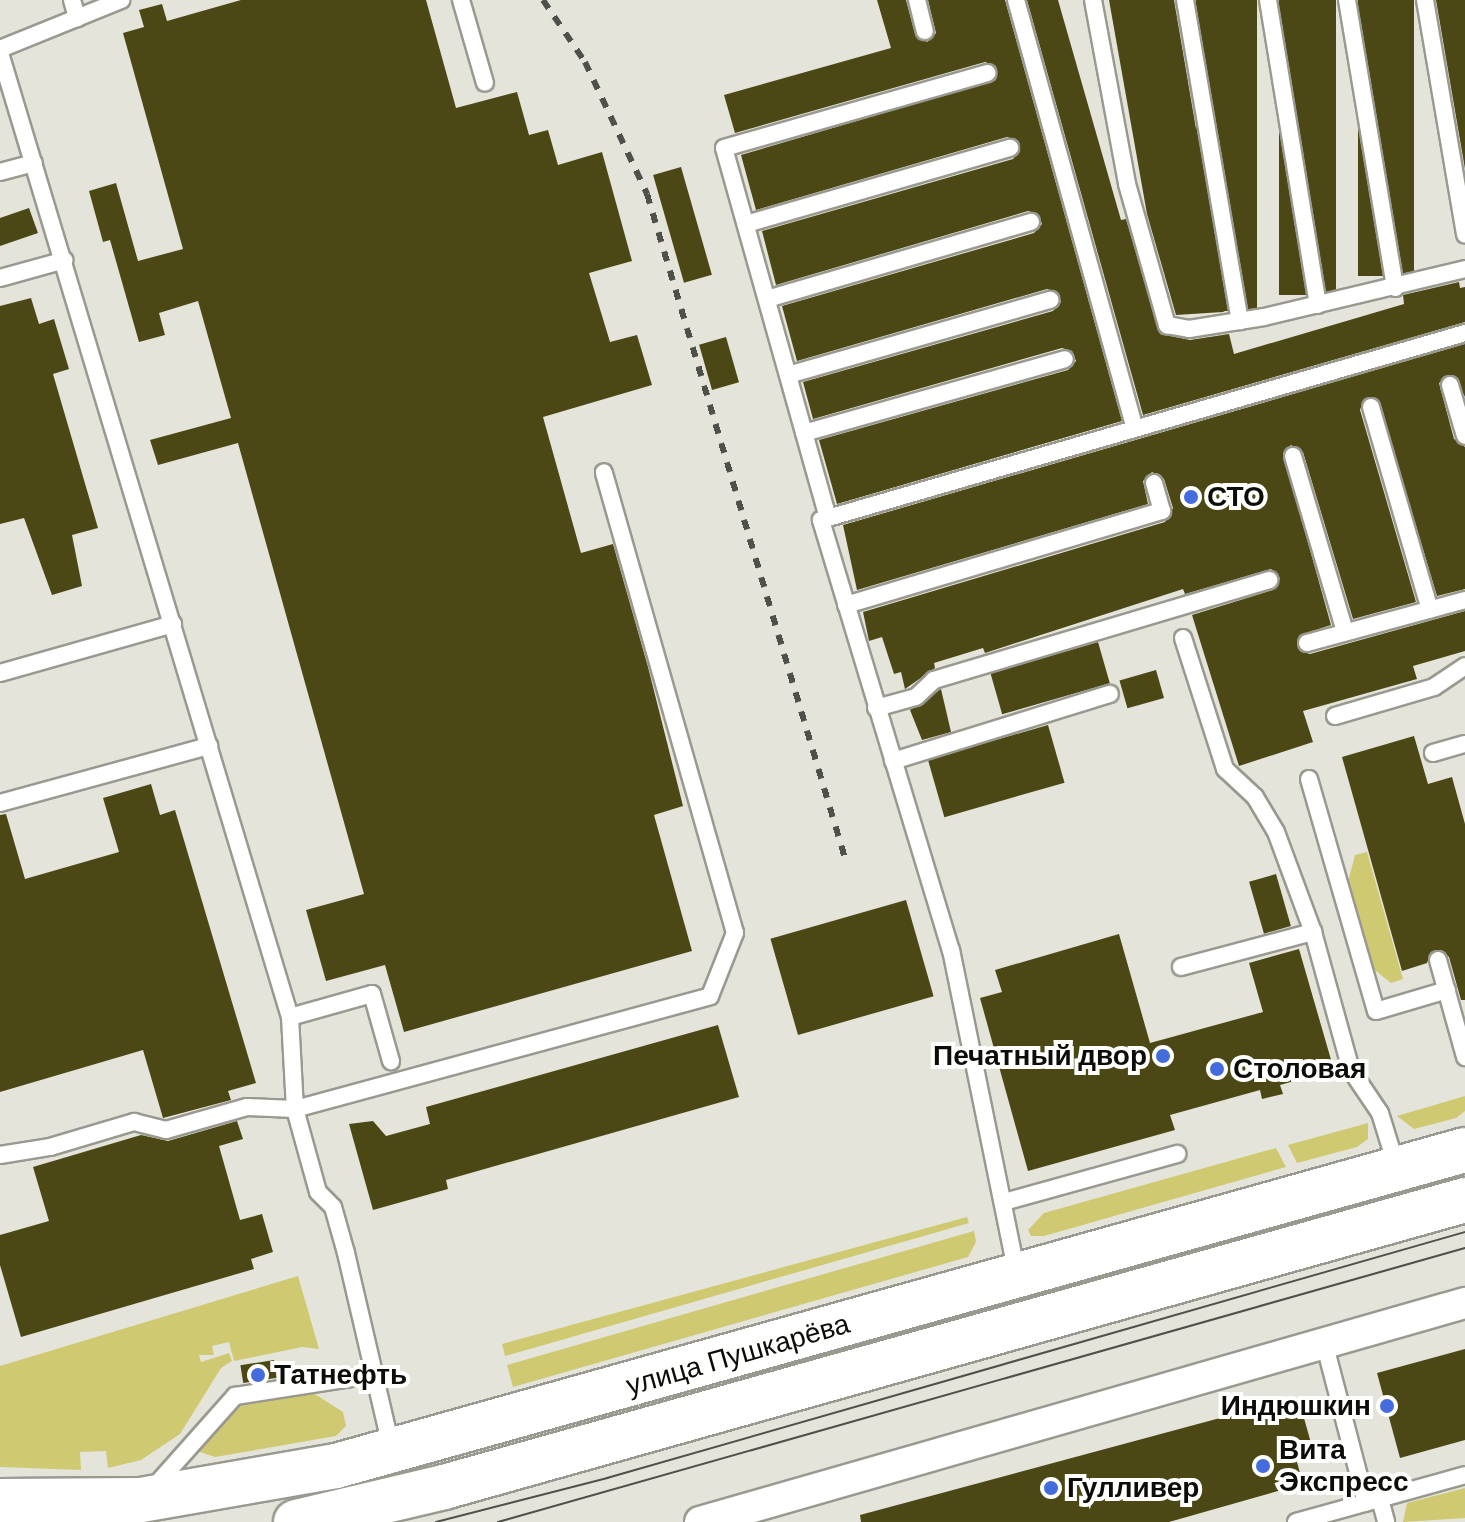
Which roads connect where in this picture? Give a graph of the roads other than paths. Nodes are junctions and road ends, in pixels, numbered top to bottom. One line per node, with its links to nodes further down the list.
1 (72, 0): 11 (lane)
2 (121, 0): 11 (lane)
3 (461, 0): 15 (lane)
4 (917, 0): 12 (lane)
5 (1016, 0): 35 (lane)
6 (1093, 0): 29 (lane)
7 (1185, 0): 29 (lane)
8 (1268, 0): 28 (lane)
9 (1347, 0): 25 (lane)
10 (1425, 0): 21 (lane)
11 (77, 18): 13 (lane)
12 (925, 31)
13 (0, 51): 17 (lane)
14 (988, 73): 20 (lane)
15 (485, 83)
16 (1010, 148): 20 (lane)
17 (34, 163): 18 (lane); 22 (lane)
18 (0, 172)
19 (1031, 222): 26 (lane)
20 (746, 224): 26 (lane)
21 (1465, 235)
22 (65, 260): 24 (lane); 46 (lane)
23 (1465, 269): 25 (lane)
24 (0, 278)
25 (1395, 288): 28 (lane)
26 (767, 299): 32 (lane)
27 (1050, 300): 32 (lane)
28 (1318, 305): 29 (lane)
29 (1240, 321)
30 (1465, 333): 35 (lane)
31 (1065, 359): 36 (lane)
32 (788, 375): 36 (lane)
33 (1450, 385): 37 (lane)
34 (1371, 407): 45 (lane)
35 (1135, 428): 41 (lane)
36 (804, 433): 41 (lane)
37 (1465, 436)
38 (1293, 456): 47 (lane)
39 (604, 472): 68 (lane)
40 (1154, 483): 44 (lane)
41 (828, 518): 44 (lane)
42 (1269, 580): 53 (lane)
43 (1465, 600): 45 (lane)
44 (846, 605): 53 (lane)
45 (1430, 610): 47 (lane)
46 (173, 624): 51 (lane); 56 (lane)
47 (1345, 632): 49 (lane)
48 (1183, 638): 61 (lane)
49 (1307, 643)
50 (1465, 666): 54 (lane)
51 (0, 673)
52 (1110, 694): 58 (lane)
53 (876, 708): 58 (lane)
54 (1335, 716)
55 (1465, 744): 57 (lane)
56 (209, 746): 60 (lane); 65 (lane)
57 (1433, 753)
58 (893, 761): 74 (lane)
59 (1309, 779): 64 (lane)
60 (0, 803)
61 (1313, 932): 63 (lane); 72 (lane)
62 (1438, 960): 64 (lane)
63 (1181, 967)
64 (1447, 990): 66 (lane)
65 (290, 1017): 67 (lane); 68 (lane)
66 (1465, 1057)
67 (391, 1061)
68 (295, 1109): 71 (lane); 80 (lane)
69 (1465, 1150): 72 (main road, улица Пушкарёва)
70 (1177, 1154): 74 (lane)
71 (0, 1155)
72 (1397, 1169): 75 (main road); 76 (main road, улица Пушкарёва)
73 (1465, 1200): 75 (main road, улица Пушкарёва)
74 (1004, 1202): 76 (lane)
75 (1409, 1215): 78 (main road, улица Пушкарёва)
76 (1018, 1276): 78 (main road); 81 (main road, улица Пушкарёва)
77 (1465, 1303): 79 (street)
78 (1028, 1322): 83 (main road, улица Пушкарёва)
79 (1324, 1342): 86 (lane); 88 (street)
80 (370, 1375): 81 (lane); 84 (lane)
81 (392, 1451): 83 (main road); 84 (main road, улица Пушкарёва)
82 (1465, 1475): 86 (lane)
83 (405, 1497): 87 (main road, улица Пушкарёва)
84 (141, 1500): 85 (main road, улица Пушкарёва)
85 (0, 1501)
86 (1373, 1501): 89 (lane); 90 (lane)
87 (296, 1522)
88 (700, 1522)
89 (1296, 1522)
90 (1386, 1522)

